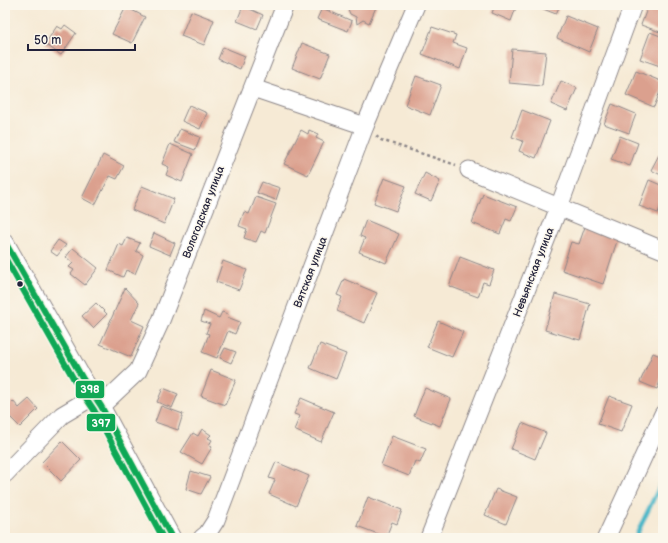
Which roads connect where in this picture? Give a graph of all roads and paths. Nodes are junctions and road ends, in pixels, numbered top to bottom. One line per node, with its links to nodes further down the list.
1 (285, 5): 4 (street, Вологодская улица)
2 (416, 5): 5 (street, Вятская улица)
3 (634, 5): 7 (street, Невьянская улица)
4 (253, 88): 5 (street); 10 (street, Вологодская улица)
5 (365, 126): 6 (path); 14 (street, Вятская улица)
6 (469, 170): 7 (street)
7 (559, 207): 9 (street); 15 (street, Невьянская улица)
8 (5, 242): 10 (street)
9 (663, 250)
10 (98, 401): 12 (street, Вологодская улица); 13 (street)
11 (663, 414): 16 (street)
12 (5, 474)
13 (172, 538)
14 (202, 538)
15 (429, 538)
16 (606, 538)

